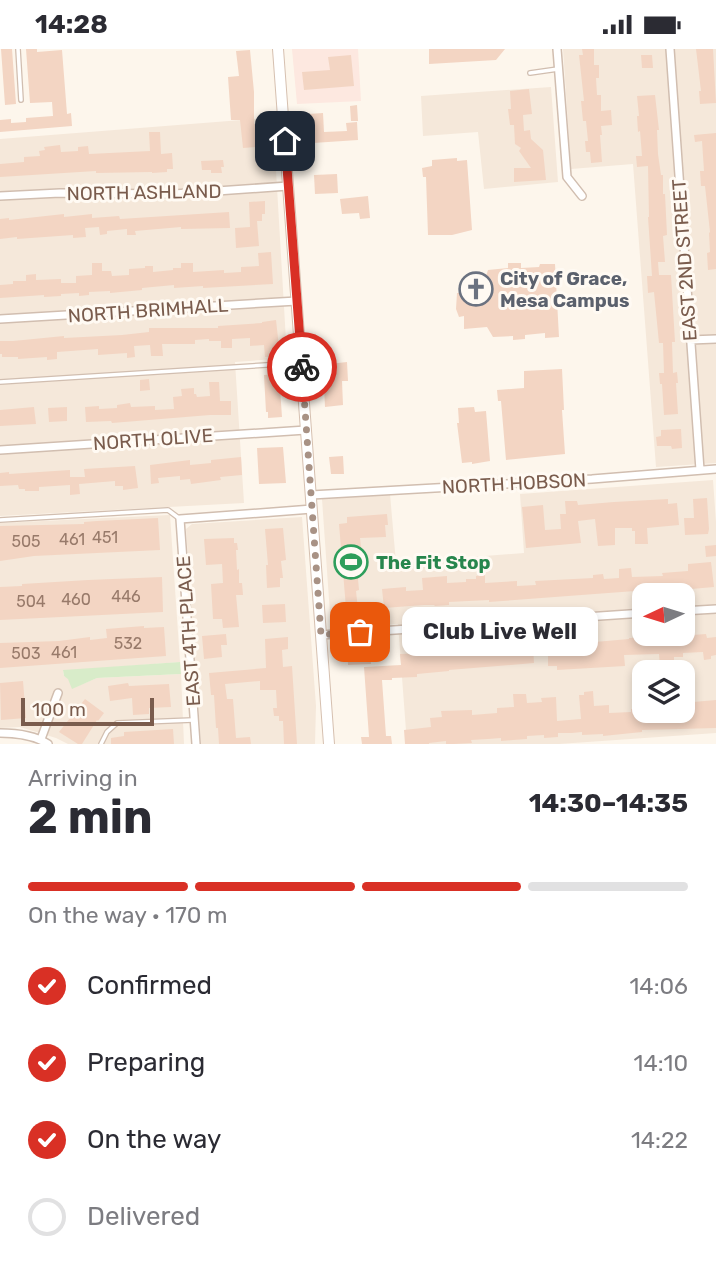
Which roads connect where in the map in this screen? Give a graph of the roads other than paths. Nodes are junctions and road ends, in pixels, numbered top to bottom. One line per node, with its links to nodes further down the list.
1 (18, 49): 7 (lane)
2 (278, 49): 8 (main road)
3 (557, 49): 5 (street)
4 (670, 49): 14 (street, EAST 2ND STREET)
5 (558, 69): 6 (lane); 10 (street)
6 (530, 73)
7 (21, 100)
8 (288, 186): 9 (street, NORTH ASHLAND); 11 (main road)
9 (0, 196)
10 (582, 196)
11 (297, 301): 12 (street, NORTH BRIMHALL); 15 (main road)
12 (0, 319)
13 (716, 338): 14 (street)
14 (690, 340): 19 (street, EAST 2ND STREET)
15 (302, 363): 16 (lane); 17 (main road)
16 (0, 382)
17 (306, 430): 18 (street, NORTH OLIVE); 21 (main road)
18 (0, 450)
19 (701, 470): 20 (street, NORTH HOBSON); 21 (street, NORTH HOBSON)
20 (716, 470)
21 (311, 495): 22 (main road)
22 (312, 509): 23 (street); 28 (main road)
23 (180, 519): 24 (lane); 30 (street, EAST 4TH PLACE)
24 (0, 520)
25 (716, 609): 26 (street)
26 (695, 610)
27 (632, 614): 28 (street)
28 (321, 635): 36 (main road)
29 (58, 693): 32 (street)
30 (195, 720): 34 (lane); 35 (street, EAST 4TH PLACE)
31 (0, 733): 32 (street)
32 (41, 739): 33 (street)
33 (48, 744)
34 (101, 744)
35 (197, 744)
36 (329, 744)

